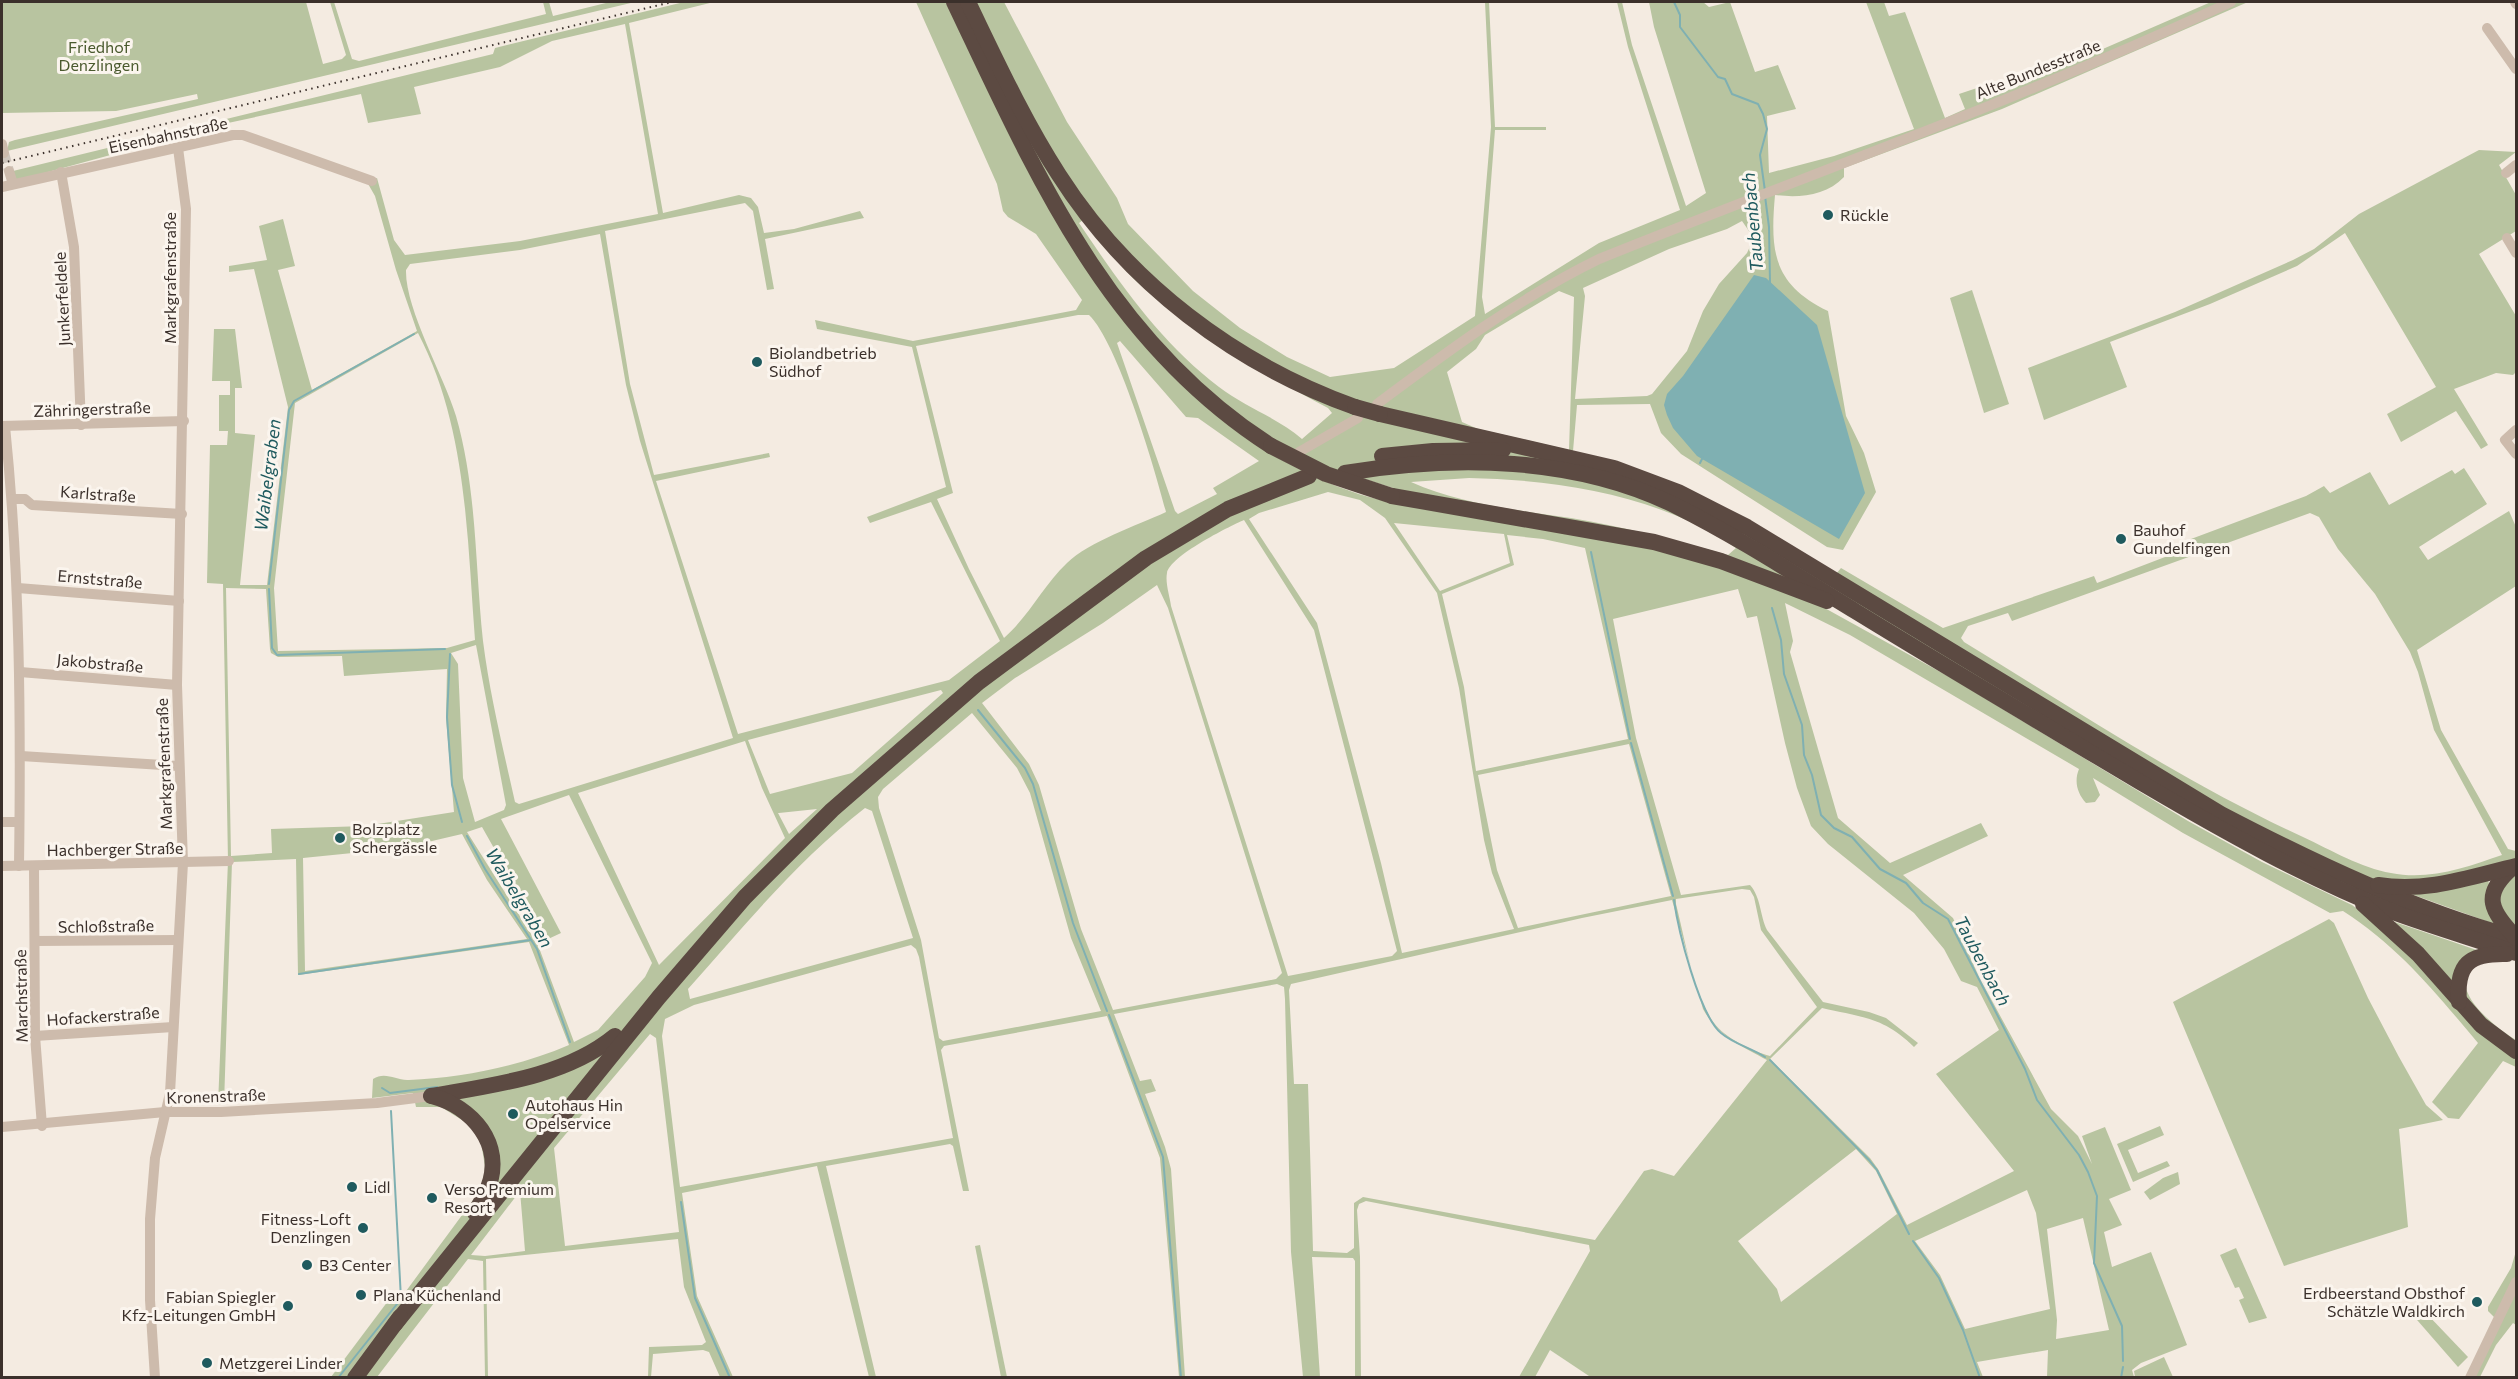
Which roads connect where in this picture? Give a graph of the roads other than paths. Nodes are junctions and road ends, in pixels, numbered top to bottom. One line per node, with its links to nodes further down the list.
1 (954, 2): 29 (highway, bridge)
2 (968, 2): 16 (highway)
3 (2231, 2): 15 (street, Alte Bundesstraße)
4 (2487, 28): 5 (street)
5 (2517, 69)
6 (178, 148): 9 (street, Eisenbahnstraße); 11 (street, Eisenbahnstraße); 17 (street, Markgrafenstraße)
7 (2517, 165): 10 (street)
8 (9, 171): 12 (street)
9 (62, 172): 12 (street, Eisenbahnstraße); 18 (street, Junkerfeldele)
10 (2506, 173)
11 (372, 180)
12 (7, 186)
13 (2506, 238): 14 (street)
14 (2517, 253)
15 (1379, 409): 16 (highway, bridge); 21 (highway)
16 (1357, 412): 22 (street)
17 (184, 421): 18 (street, Zähringerstraße); 26 (street, Markgrafenstraße)
18 (81, 425): 19 (street, Zähringerstraße)
19 (3, 426): 25 (street)
20 (2517, 430): 23 (street)
21 (1534, 451): 29 (highway); 42 (highway)
22 (1299, 452)
23 (2517, 454)
24 (1309, 476): 43 (highway)
25 (13, 499): 26 (street, Karlstraße); 27 (street)
26 (182, 514): 28 (street, Markgrafenstraße)
27 (18, 588): 28 (street, Ernststraße); 30 (street)
28 (179, 601): 31 (street, Markgrafenstraße)
29 (1856, 612): 42 (highway)
30 (20, 672): 31 (street, Jakobstraße); 32 (street)
31 (177, 685): 33 (street, Markgrafenstraße)
32 (21, 756): 33 (street); 35 (street)
33 (178, 766): 37 (street, Markgrafenstraße)
34 (2, 822): 35 (street)
35 (19, 822): 39 (street)
36 (229, 861): 37 (street, Hachberger Straße)
37 (183, 863): 40 (street, Hachberger Straße); 45 (street, Markgrafenstraße)
38 (2, 866): 39 (street, Hachberger Straße)
39 (18, 866): 40 (street, Hachberger Straße)
40 (34, 866): 46 (street, Marchstraße)
41 (2515, 866): 42 (highway); 44 (highway)
42 (2355, 888): 44 (highway); 47 (highway); 48 (highway)
43 (726, 917): 51 (highway); 59 (highway)
44 (2517, 938)
45 (178, 940): 46 (street, Schloßstraße); 49 (street, Markgrafenstraße)
46 (35, 941): 50 (street, Marchstraße)
47 (2517, 954): 48 (highway)
48 (2459, 1002): 52 (highway)
49 (173, 1026): 50 (street, Hofackerstraße); 54 (street, Markgrafenstraße)
50 (35, 1036): 55 (street, Marchstraße)
51 (615, 1036): 53 (highway); 57 (highway)
52 (2517, 1051)
53 (431, 1096): 54 (street, Kronenstraße); 57 (highway)
54 (165, 1113): 55 (street, Kronenstraße); 60 (street, Markgrafenstraße)
55 (42, 1126): 56 (street, Kronenstraße)
56 (2, 1127)
57 (474, 1215): 59 (highway)
58 (2517, 1282): 62 (street)
59 (395, 1324): 61 (highway)
60 (155, 1377)
61 (355, 1377)
62 (2470, 1377)

